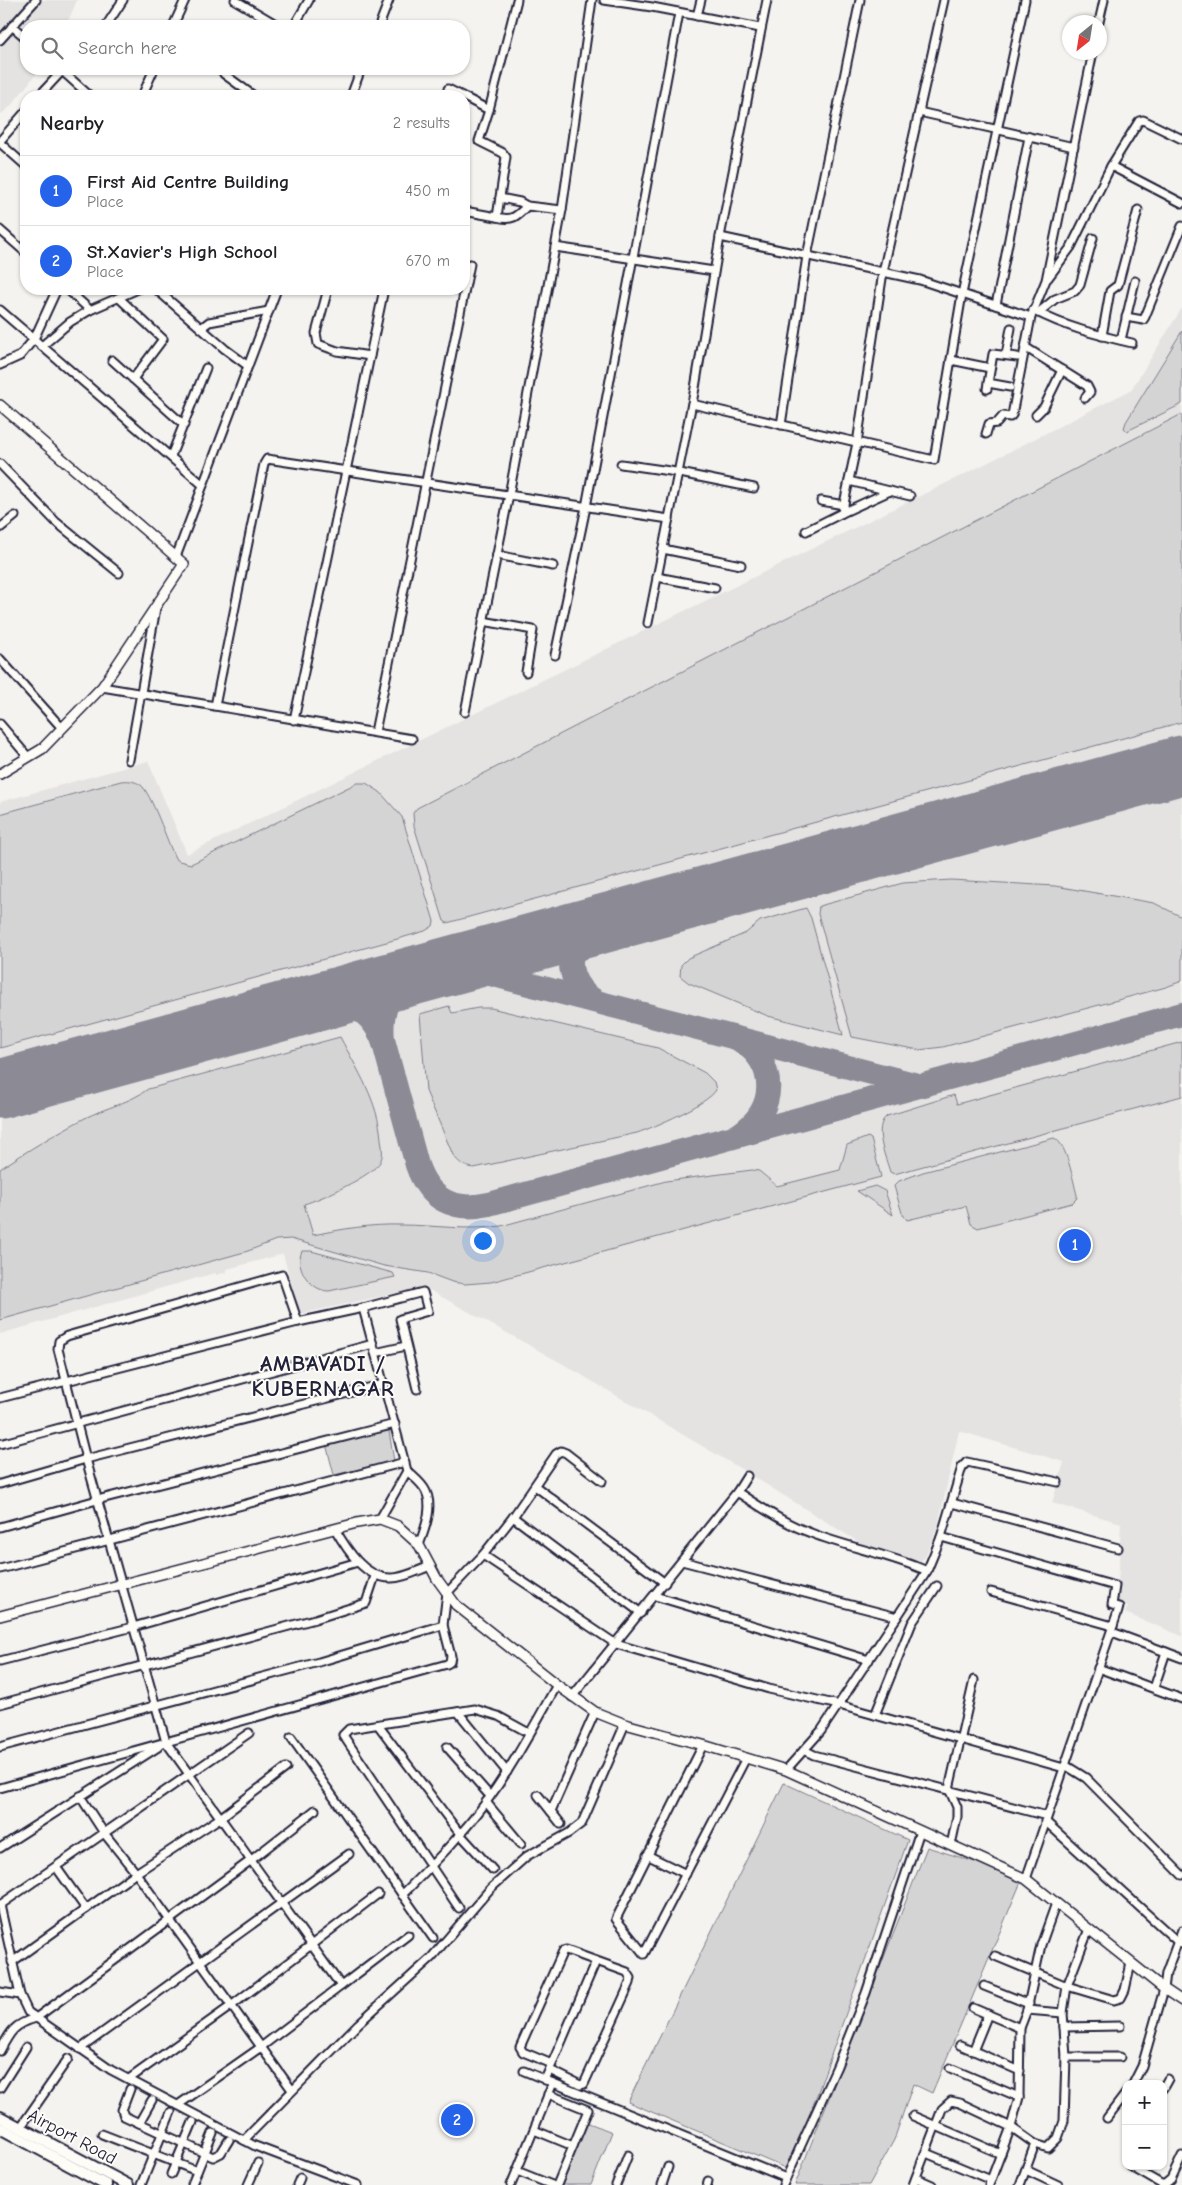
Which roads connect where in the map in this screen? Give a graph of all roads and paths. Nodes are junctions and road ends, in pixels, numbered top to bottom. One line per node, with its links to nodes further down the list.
1 (36, 0): 25 (street)
2 (123, 0): 20 (street)
3 (185, 0): 21 (street)
4 (235, 0): 22 (street)
5 (308, 0): 23 (street)
6 (389, 0): 24 (street)
7 (517, 0): 41 (street)
8 (592, 0): 54 (street)
9 (604, 0): 16 (street)
10 (701, 0): 19 (street)
11 (767, 0): 26 (street)
12 (860, 0): 64 (street)
13 (944, 0): 42 (street)
14 (1025, 0): 44 (street)
15 (1104, 0): 18 (street)
16 (653, 3): 17 (street)
17 (680, 13): 19 (street); 65 (street)
18 (1101, 15)
19 (697, 16): 26 (street)
20 (110, 20)
21 (176, 20)
22 (270, 20)
23 (297, 20)
24 (381, 20)
25 (12, 26): 27 (street); 28 (street)
26 (760, 28): 60 (street)
27 (20, 33)
28 (0, 40)
29 (1091, 60): 48 (street)
30 (60, 75): 35 (street)
31 (66, 75): 36 (street)
32 (151, 75): 37 (street)
33 (225, 75): 38 (street)
34 (357, 75): 39 (street)
35 (45, 90)
36 (83, 90)
37 (145, 90)
38 (246, 90)
39 (353, 90)
40 (470, 100): 41 (street)
41 (489, 110): 51 (street)
42 (919, 112): 44 (street); 67 (street)
43 (20, 118): 47 (street)
44 (997, 130): 45 (street); 70 (street)
45 (1030, 137): 48 (street); 80 (street)
46 (1182, 139): 50 (street)
47 (0, 142): 49 (street)
48 (1074, 147): 68 (street)
49 (20, 160)
50 (1111, 166): 52 (street); 68 (street)
51 (500, 198): 53 (street); 57 (street)
52 (1182, 203)
53 (527, 206): 54 (street); 57 (street)
54 (562, 210): 63 (street)
55 (1138, 210): 88 (street)
56 (470, 212): 57 (street)
57 (497, 217)
58 (1182, 226): 85 (street)
59 (0, 230): 62 (street)
60 (720, 237): 64 (street); 66 (street)
61 (1093, 238): 84 (street)
62 (20, 247)
63 (555, 247): 65 (street); 124 (street)
64 (807, 256): 67 (street); 110 (street)
65 (633, 259): 66 (street); 128 (street)
66 (714, 271): 107 (street)
67 (884, 272): 70 (street); 113 (street)
68 (1046, 280): 84 (street)
69 (1135, 281): 85 (street)
70 (962, 294): 80 (street); 98 (street)
71 (53, 295): 89 (street)
72 (74, 295): 82 (street)
73 (125, 295): 79 (street)
74 (163, 295): 86 (street)
75 (275, 295): 83 (street)
76 (326, 295): 95 (street)
77 (383, 295): 95 (street)
78 (464, 295): 120 (street)
79 (119, 298): 82 (street); 104 (street)
80 (996, 305): 84 (street)
81 (0, 310): 89 (street)
82 (90, 310): 92 (street)
83 (269, 311): 86 (street); 100 (street)
84 (1034, 313): 88 (street); 93 (street)
85 (1126, 317): 90 (street)
86 (201, 328): 100 (street)
87 (1011, 328): 94 (street)
88 (1102, 336): 90 (street)
89 (34, 339): 92 (street); 99 (street)
90 (1121, 340): 91 (street)
91 (1132, 343)
92 (42, 346): 114 (street)
93 (1025, 347): 103 (street); 112 (street)
94 (1006, 355): 96 (street); 102 (street)
95 (370, 356): 117 (street)
96 (1017, 357)
97 (112, 360): 104 (street)
98 (951, 360): 102 (street); 113 (street)
99 (0, 366)
100 (248, 366): 121 (street)
101 (206, 368): 111 (street)
102 (990, 368): 105 (street)
103 (1062, 370): 106 (street); 109 (street)
104 (133, 379): 111 (street)
105 (1010, 387)
106 (1085, 398)
107 (692, 404): 110 (street); 118 (street)
108 (0, 405): 136 (street)
109 (1036, 415)
110 (781, 425): 113 (street)
111 (184, 426): 114 (street)
112 (986, 434)
113 (857, 443): 119 (street)
114 (170, 456): 121 (street)
115 (0, 464): 139 (street)
116 (621, 464): 118 (street)
117 (346, 472): 120 (street); 150 (street); 152 (street)
118 (678, 473): 122 (street); 131 (street)
119 (849, 481): 123 (street); 127 (street)
120 (426, 483): 124 (street); 155 (street)
121 (203, 485): 136 (street)
122 (754, 488)
123 (890, 491): 125 (street); 129 (street)
124 (509, 496): 128 (street); 135 (street)
125 (910, 496)
126 (821, 501): 127 (street)
127 (844, 505): 129 (street)
128 (586, 507): 131 (street); 145 (street)
129 (842, 513): 133 (street)
130 (15, 516): 132 (street)
131 (669, 520): 134 (street)
132 (0, 528)
133 (806, 531)
134 (663, 549): 137 (street); 140 (street)
135 (497, 555): 138 (street); 143 (street)
136 (176, 557): 142 (street)
137 (741, 565)
138 (553, 566)
139 (119, 573)
140 (657, 577): 141 (street); 144 (street)
141 (715, 588)
142 (156, 606): 148 (street); 149 (street)
143 (483, 621): 147 (street); 151 (street)
144 (648, 623)
145 (555, 655)
146 (0, 658): 154 (street)
147 (526, 672)
148 (102, 687): 149 (street); 154 (street)
149 (141, 693): 150 (street); 158 (street)
150 (215, 706): 152 (street)
151 (465, 712)
152 (294, 720): 155 (street)
153 (0, 724): 157 (street)
154 (62, 728): 157 (street)
155 (374, 732): 156 (street)
156 (412, 739)
157 (28, 757): 159 (street)
158 (130, 760)
159 (1, 770)
160 (363, 1308): 161 (street); 162 (street); 163 (street)
161 (298, 1322): 165 (street); 165 (street)
162 (373, 1344): 164 (street); 169 (street)
163 (406, 1346): 164 (street); 167 (street)
164 (375, 1353): 166 (street)
165 (67, 1382): 168 (street); 169 (street)
166 (384, 1384): 170 (street); 172 (street)
167 (417, 1389)
168 (0, 1398)
169 (77, 1424): 171 (street); 172 (street)
170 (394, 1424): 173 (street); 181 (street)
171 (0, 1444)
172 (86, 1459): 178 (street); 181 (street)
173 (405, 1462): 174 (street); 188 (street)
174 (408, 1471): 184 (street); 189 (street)
175 (747, 1476): 180 (street)
176 (602, 1481): 179 (street)
177 (1058, 1482): 182 (street)
178 (0, 1484)
179 (535, 1486): 183 (street); 198 (street)
180 (737, 1492): 192 (street); 196 (street)
181 (97, 1500): 185 (street); 188 (street)
182 (952, 1503): 187 (street); 190 (street)
183 (513, 1517): 191 (street); 204 (street)
184 (380, 1519): 186 (street); 189 (street)
185 (0, 1528)
186 (335, 1529): 193 (street); 199 (street)
187 (941, 1537): 196 (street); 209 (street)
188 (108, 1540): 195 (street); 199 (street)
189 (419, 1545): 194 (street)
190 (1118, 1548)
191 (483, 1556): 202 (street); 210 (street)
192 (682, 1561): 198 (street); 206 (street)
193 (358, 1562): 197 (street); 208 (street)
194 (430, 1566): 197 (street); 202 (street)
195 (0, 1569)
196 (927, 1571): 206 (street)
197 (375, 1576): 215 (street)
198 (665, 1583): 203 (street)
199 (121, 1585): 205 (street); 208 (street)
200 (938, 1586): 227 (street)
201 (991, 1592): 209 (street)
202 (447, 1593): 207 (street); 218 (street)
203 (655, 1596): 204 (street); 213 (street)
204 (641, 1613): 210 (street)
205 (0, 1616)
206 (897, 1617): 213 (street)
207 (443, 1626): 224 (street); 234 (street)
208 (133, 1627): 214 (street); 215 (street)
209 (1113, 1629): 211 (street); 216 (street)
210 (616, 1644): 220 (street); 223 (street)
211 (1166, 1652): 212 (street); 219 (street)
212 (1182, 1658)
213 (869, 1660): 223 (street)
214 (0, 1661)
215 (144, 1664): 222 (street); 224 (street)
216 (1098, 1668): 219 (street); 240 (street)
217 (974, 1680): 233 (street)
218 (557, 1685): 220 (street); 231 (street)
219 (1154, 1688): 221 (street)
220 (572, 1696): 226 (street)
221 (1182, 1699)
222 (0, 1704)
223 (839, 1705): 227 (street); 238 (street)
224 (156, 1706): 234 (street); 236 (street)
225 (458, 1712): 229 (street); 231 (street); 243 (street)
226 (595, 1712): 228 (street); 251 (street)
227 (875, 1715): 233 (street)
228 (625, 1724): 235 (street); 326 (street)
229 (378, 1725): 257 (street); 264 (street)
230 (249, 1733): 244 (street)
231 (529, 1733): 243 (street)
232 (291, 1737): 272 (street)
233 (960, 1738): 240 (street); 246 (street)
234 (166, 1742): 244 (street); 245 (street); 248 (street)
235 (703, 1744): 239 (street); 262 (street)
236 (0, 1747)
237 (447, 1747): 249 (street)
238 (804, 1750): 242 (street); 246 (street)
239 (746, 1758): 242 (street); 268 (street)
240 (1064, 1767): 253 (street); 269 (street)
241 (286, 1768): 252 (street)
242 (786, 1770): 255 (street)
243 (507, 1772): 249 (street)
244 (189, 1775): 252 (street); 256 (street)
245 (0, 1788)
246 (948, 1789): 253 (street); 259 (street)
247 (538, 1795): 251 (street)
248 (80, 1796): 256 (street); 260 (street)
249 (488, 1799): 257 (street); 258 (street)
250 (315, 1810): 263 (street)
251 (551, 1811): 254 (street)
252 (220, 1818): 263 (street); 267 (street)
253 (1046, 1819): 270 (street); 283 (street)
254 (561, 1824)
255 (920, 1831): 259 (street); 366 (street)
256 (104, 1833): 265 (street); 267 (street)
257 (460, 1834): 264 (street); 266 (street)
258 (521, 1844)
259 (951, 1845): 270 (street)
260 (0, 1848)
261 (349, 1854): 274 (street)
262 (648, 1855): 268 (street); 268 (street)
263 (250, 1860): 274 (street); 278 (street)
264 (430, 1866): 272 (street); 276 (street)
265 (56, 1867): 275 (street); 277 (street)
266 (492, 1870)
267 (136, 1873): 277 (street); 278 (street)
268 (686, 1874)
269 (1182, 1875)
270 (1026, 1879): 273 (street)
271 (378, 1894): 284 (street)
272 (402, 1895): 282 (street)
273 (1056, 1903): 279 (street); 290 (street)
274 (281, 1904): 284 (street); 289 (street)
275 (0, 1905): 287 (street)
276 (460, 1908)
277 (86, 1909): 287 (street)
278 (168, 1920): 289 (street); 303 (street)
279 (1089, 1929): 288 (street); 293 (street)
280 (1182, 1930): 283 (street)
281 (408, 1934): 291 (street)
282 (433, 1938)
283 (1180, 1943): 294 (street)
284 (310, 1945): 291 (street); 298 (street)
285 (995, 1956): 290 (street)
286 (596, 1961): 316 (street); 316 (street); 316 (street)
287 (12, 1962): 296 (street)
288 (1131, 1962): 293 (street); 294 (street)
289 (199, 1963): 298 (street); 310 (street)
290 (1034, 1972): 293 (street); 299 (street)
291 (341, 1986): 309 (street)
292 (984, 1986): 299 (street)
293 (1066, 1986): 302 (street)
294 (1164, 1989): 297 (street); 322 (street)
295 (0, 1992): 296 (street)
296 (20, 1995): 303 (street)
297 (1182, 2001)
298 (231, 2006): 309 (street); 320 (street)
299 (1028, 2007): 302 (street); 305 (street)
300 (973, 2008): 301 (street)
301 (988, 2014): 305 (street); 312 (street)
302 (1063, 2014): 306 (street)
303 (36, 2018): 310 (street); 311 (street)
304 (1120, 2026): 306 (street)
305 (1020, 2028): 319 (street)
306 (1064, 2028): 313 (street)
307 (960, 2045): 312 (street)
308 (26, 2047): 324 (street)
309 (261, 2047): 326 (street); 331 (street)
310 (80, 2049): 320 (street)
311 (0, 2051)
312 (973, 2051): 319 (street)
313 (1066, 2057): 314 (street); 349 (street)
314 (1120, 2057)
315 (68, 2059): 341 (street)
316 (551, 2067): 321 (street)
317 (950, 2068): 328 (street)
318 (524, 2071): 321 (street)
319 (1020, 2071): 328 (street)
320 (129, 2080): 331 (street)
321 (545, 2080): 323 (street)
322 (1135, 2080)
323 (553, 2083): 327 (street); 366 (street)
324 (0, 2088)
325 (130, 2089): 337 (street)
326 (292, 2090): 347 (street)
327 (548, 2094): 342 (street); 350 (street)
328 (1019, 2097): 339 (street)
329 (1122, 2099): 335 (street)
330 (152, 2100): 337 (street)
331 (178, 2105): 347 (street)
332 (171, 2112): 345 (street)
333 (912, 2116): 338 (street)
334 (0, 2117): 341 (main road, Airport Road)
335 (1108, 2118)
336 (193, 2122): 348 (street)
337 (139, 2123): 345 (street)
338 (936, 2126): 339 (street); 352 (street); 354 (street)
339 (1011, 2127): 349 (street); 354 (street)
340 (0, 2128): 365 (main road, Airport Road)
341 (20, 2128): 365 (main road, Airport Road)
342 (534, 2130): 350 (street); 363 (street)
343 (213, 2133): 351 (street)
344 (102, 2134): 353 (street)
345 (162, 2134): 348 (street); 353 (street)
346 (229, 2140): 351 (street)
347 (244, 2140): 369 (street)
348 (184, 2144): 351 (street); 357 (street)
349 (1035, 2144): 360 (street)
350 (573, 2146): 379 (street)
351 (205, 2153): 362 (street)
352 (926, 2153): 367 (street); 368 (street)
353 (154, 2154): 357 (street); 374 (street)
354 (1001, 2154): 368 (street)
355 (628, 2155): 380 (street)
356 (1182, 2156): 361 (street)
357 (176, 2163): 362 (street); 364 (street)
358 (258, 2163): 375 (street)
359 (668, 2167): 381 (street)
360 (1026, 2170): 371 (street); 383 (street)
361 (1137, 2170)
362 (197, 2171): 370 (street)
363 (517, 2171): 377 (street); 378 (street)
364 (172, 2174)
365 (92, 2177): 372 (main road, Airport Road); 373 (main road, Airport Road)
366 (784, 2182)
367 (915, 2182): 382 (street)
368 (990, 2182)
369 (347, 2183): 376 (street)
370 (192, 2184)
371 (1053, 2184)
372 (106, 2185)
373 (128, 2185)
374 (141, 2185)
375 (248, 2185)
376 (358, 2185)
377 (511, 2185)
378 (552, 2185)
379 (557, 2185)
380 (616, 2185)
381 (662, 2185)
382 (932, 2185)
383 (1020, 2185)

